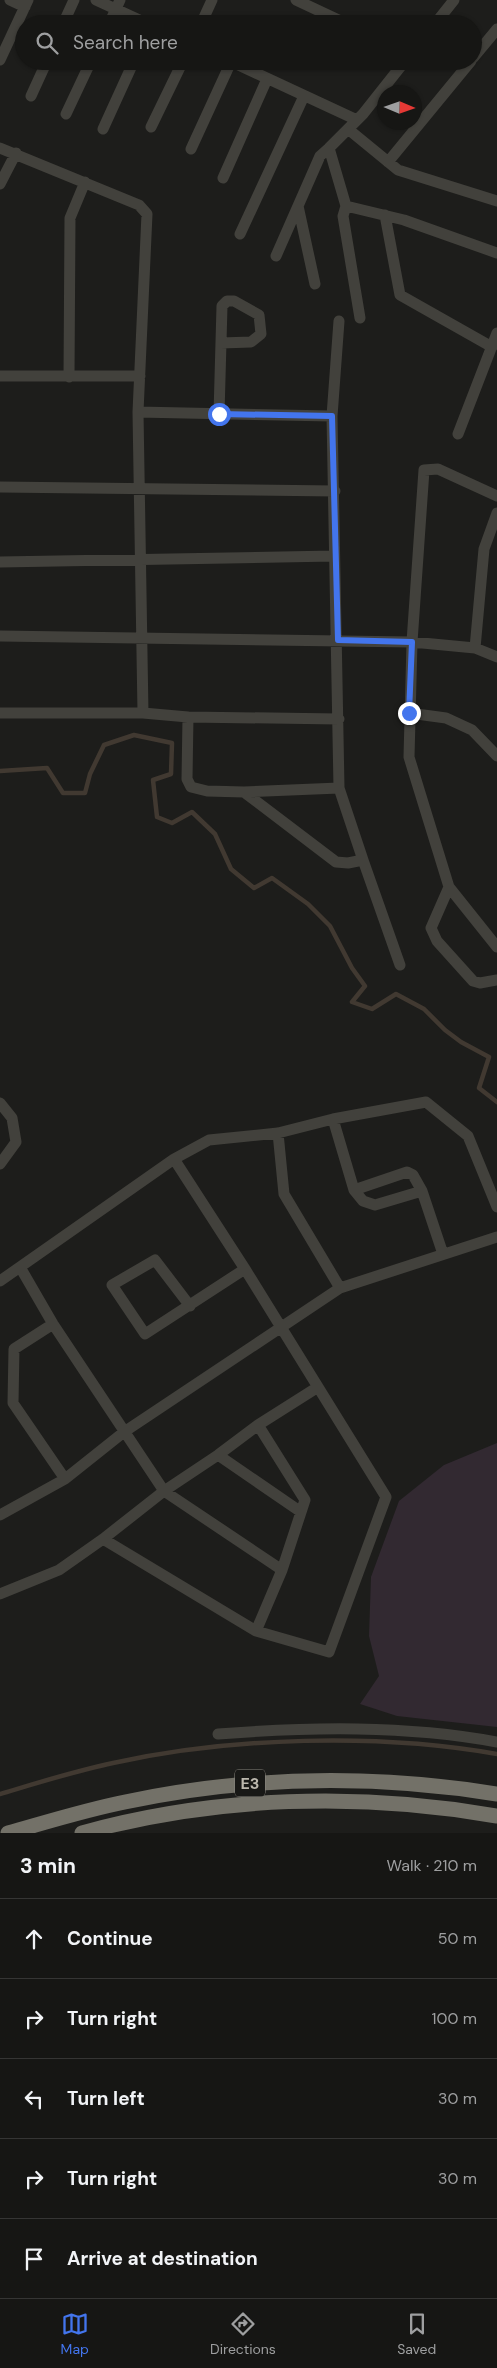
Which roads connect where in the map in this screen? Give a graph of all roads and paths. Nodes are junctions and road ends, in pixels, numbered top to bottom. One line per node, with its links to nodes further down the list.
1 (10, 0): 7 (street)
2 (74, 0): 9 (street)
3 (96, 0): 8 (street)
4 (212, 0): 11 (street)
5 (296, 0): 12 (street)
6 (454, 0): 13 (street)
7 (26, 4)
8 (118, 4): 10 (street)
9 (67, 15)
10 (134, 15)
11 (205, 15)
12 (328, 15)
13 (442, 15)
14 (15, 28): 17 (street)
15 (497, 29): 16 (street)
16 (482, 47)
17 (0, 60)
18 (42, 70): 27 (street)
19 (87, 70): 29 (street)
20 (130, 70): 32 (street)
21 (179, 70): 31 (street)
22 (227, 70): 36 (street)
23 (248, 70): 26 (street)
24 (398, 70): 30 (street)
25 (464, 70): 38 (street)
26 (268, 79): 28 (street); 39 (street)
27 (31, 96)
28 (304, 96): 30 (street); 46 (street)
29 (66, 114)
30 (357, 120): 33 (street)
31 (151, 127)
32 (103, 129)
33 (348, 129): 35 (street); 38 (street)
34 (0, 148): 37 (street)
35 (329, 148): 43 (street); 44 (street)
36 (191, 149)
37 (16, 153): 40 (street); 41 (street)
38 (388, 162): 42 (street)
39 (223, 178)
40 (85, 182): 56 (street); 57 (street)
41 (0, 184)
42 (497, 201)
43 (298, 206): 48 (street); 49 (street)
44 (346, 206): 45 (street); 50 (street)
45 (385, 215): 47 (street); 54 (street)
46 (240, 234)
47 (497, 253)
48 (276, 256)
49 (315, 284)
50 (360, 318)
51 (339, 321): 60 (street)
52 (497, 333): 54 (street)
53 (221, 343): 59 (street)
54 (492, 347): 61 (street)
55 (0, 376): 56 (street)
56 (68, 376): 57 (street)
57 (140, 376): 58 (street)
58 (138, 412): 59 (street); 63 (street)
59 (219, 414): 60 (street)
60 (332, 416): 64 (street)
61 (458, 434)
62 (0, 487): 63 (street)
63 (139, 490): 64 (street); 68 (street)
64 (335, 491): 67 (street)
65 (497, 496): 73 (street)
66 (497, 513): 74 (street)
67 (334, 556): 68 (street); 72 (street)
68 (142, 561): 69 (street); 71 (street)
69 (0, 562)
70 (0, 636): 71 (street)
71 (142, 637): 72 (street); 77 (street)
72 (338, 640): 73 (street); 80 (street)
73 (412, 642): 74 (street); 78 (street)
74 (475, 648): 75 (street)
75 (497, 657)
76 (0, 713): 77 (street)
77 (143, 713): 79 (street)
78 (409, 713): 81 (street); 85 (street)
79 (188, 717): 80 (street); 83 (street)
80 (339, 719): 82 (street)
81 (497, 756)
82 (339, 788): 83 (street); 84 (street)
83 (244, 792): 84 (street)
84 (363, 860): 87 (street)
85 (449, 887): 86 (street); 88 (street)
86 (497, 947)
87 (400, 965)
88 (497, 980)
89 (0, 1103): 93 (street)
90 (333, 1119): 91 (street); 94 (street); 96 (street)
91 (278, 1133): 92 (street); 102 (street)
92 (174, 1159): 99 (street); 100 (street)
93 (0, 1164)
94 (354, 1190): 95 (street); 95 (street)
95 (422, 1191): 98 (street)
96 (497, 1207)
97 (497, 1237): 98 (street)
98 (443, 1254): 102 (street)
99 (20, 1267): 101 (street); 104 (street)
100 (245, 1269): 103 (street); 105 (street)
101 (0, 1281)
102 (340, 1288): 105 (street)
103 (190, 1306): 103 (street)
104 (53, 1324): 108 (street); 110 (street)
105 (281, 1329): 106 (street); 108 (street)
106 (318, 1387): 107 (street); 117 (street)
107 (258, 1425): 109 (street); 112 (street)
108 (124, 1432): 110 (street); 111 (street)
109 (218, 1455): 111 (street); 112 (street)
110 (65, 1479): 113 (street)
111 (164, 1490): 114 (street); 115 (street)
112 (301, 1512): 115 (street)
113 (0, 1516)
114 (103, 1539): 116 (street); 117 (street)
115 (282, 1570): 117 (street)
116 (0, 1594)
117 (256, 1631)
118 (218, 1734): 119 (street)
119 (497, 1742)
120 (497, 1794): 122 (highway, E3)
121 (497, 1816): 123 (highway, E3)
122 (8, 1833)
123 (82, 1833)

